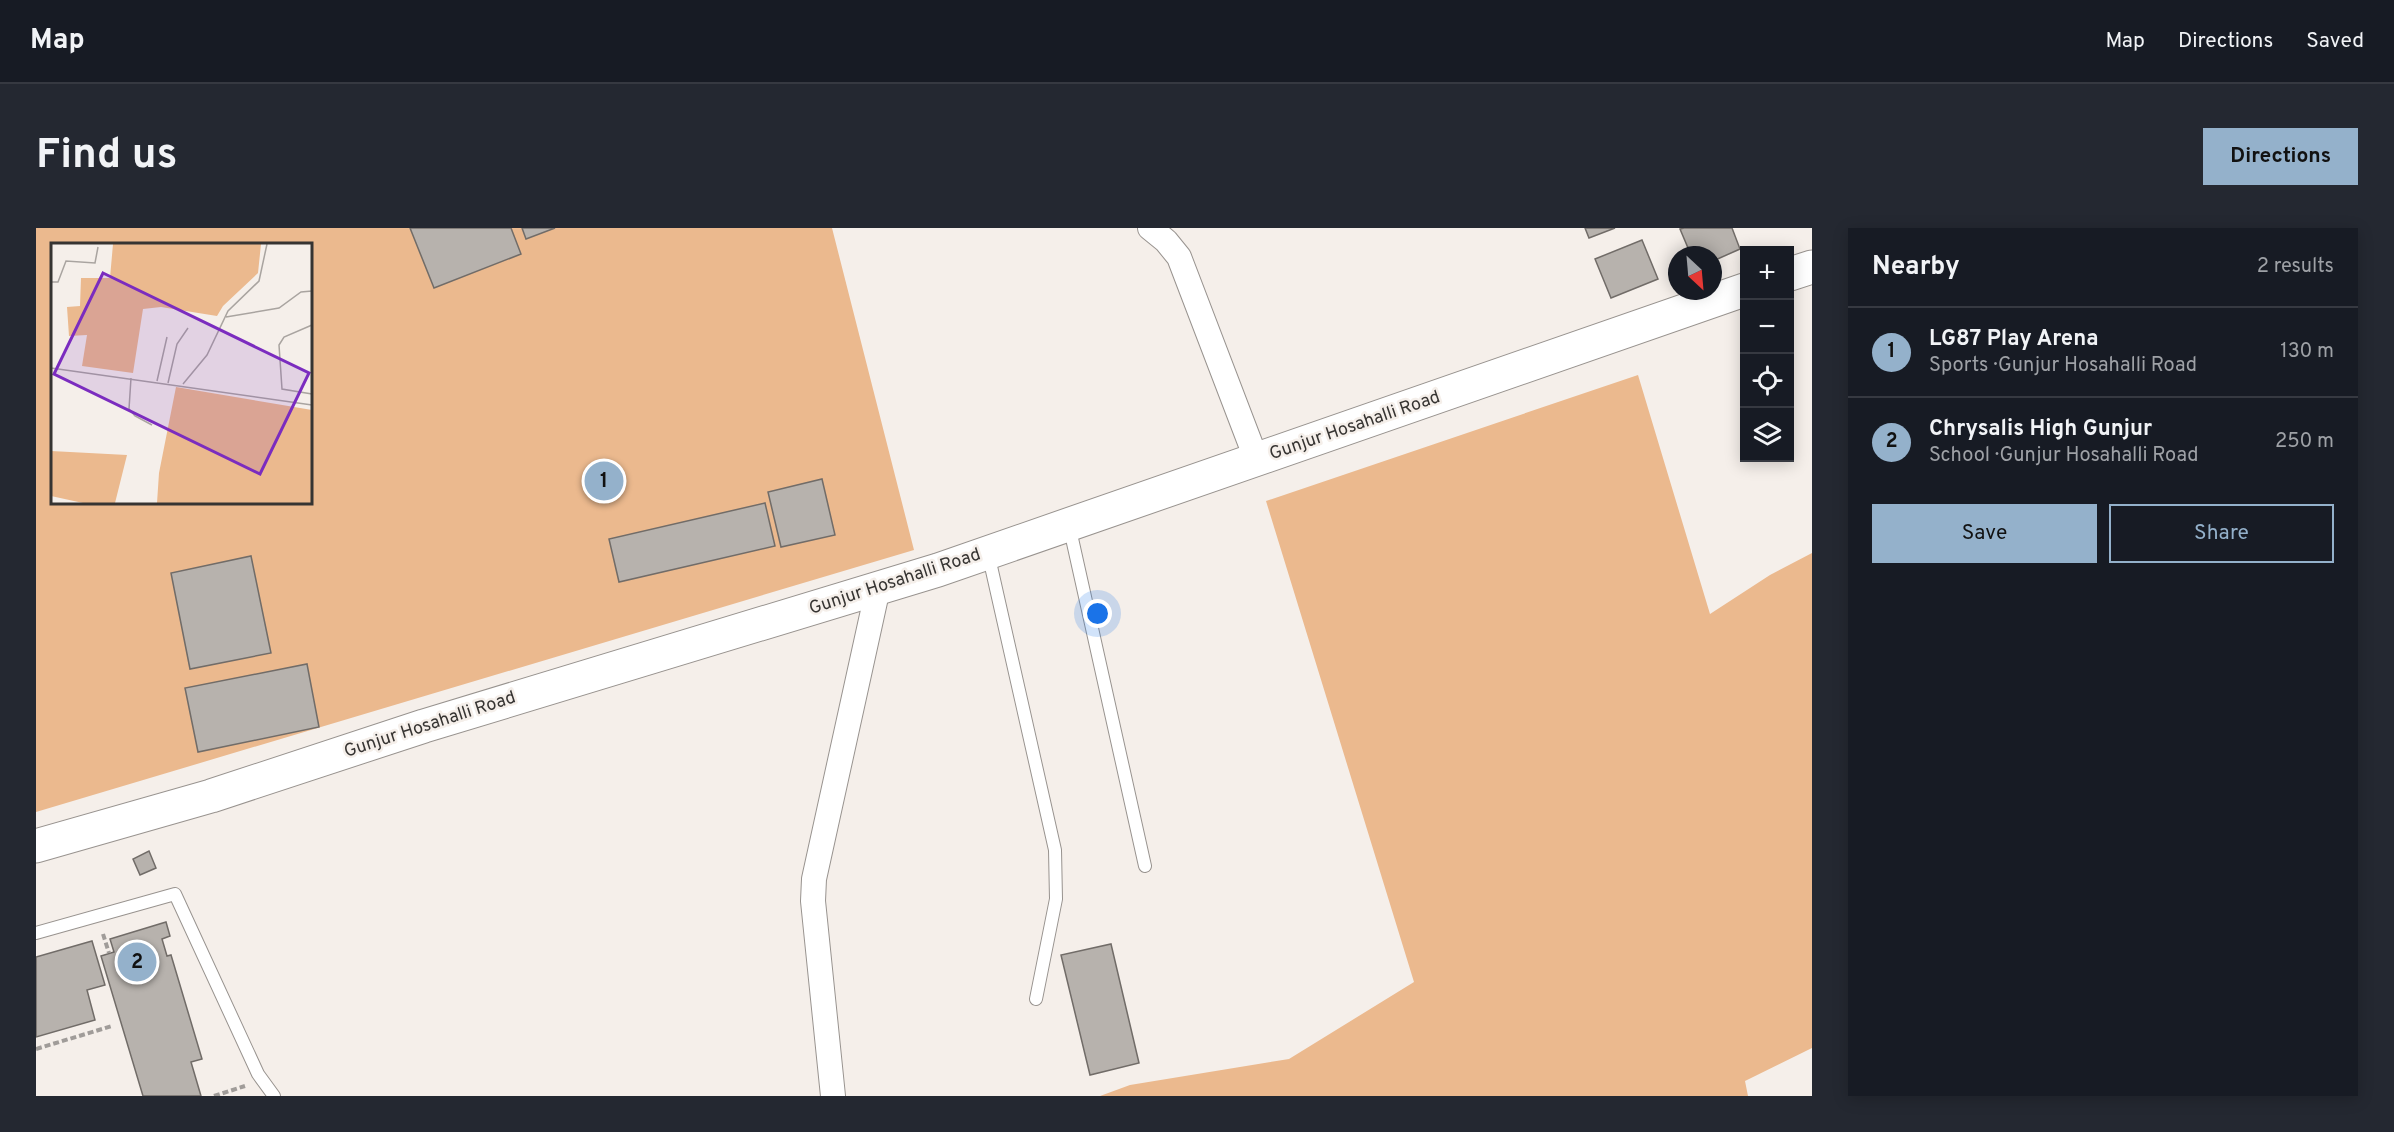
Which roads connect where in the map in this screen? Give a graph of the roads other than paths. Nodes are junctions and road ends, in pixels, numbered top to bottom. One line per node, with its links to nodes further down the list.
1 (1150, 228): 5 (street)
2 (1812, 267): 3 (street)
3 (1794, 273)
4 (1740, 291): 5 (street, Gunjur Hosahalli Road)
5 (1257, 461): 6 (street, Gunjur Hosahalli Road)
6 (1069, 524): 7 (street, Gunjur Hosahalli Road); 10 (lane)
7 (988, 552): 8 (street, Gunjur Hosahalli Road); 12 (lane)
8 (878, 588): 9 (street, Gunjur Hosahalli Road); 14 (street)
9 (36, 846)
10 (1145, 866)
11 (36, 933): 13 (lane)
12 (1035, 999)
13 (274, 1096)
14 (833, 1096)

